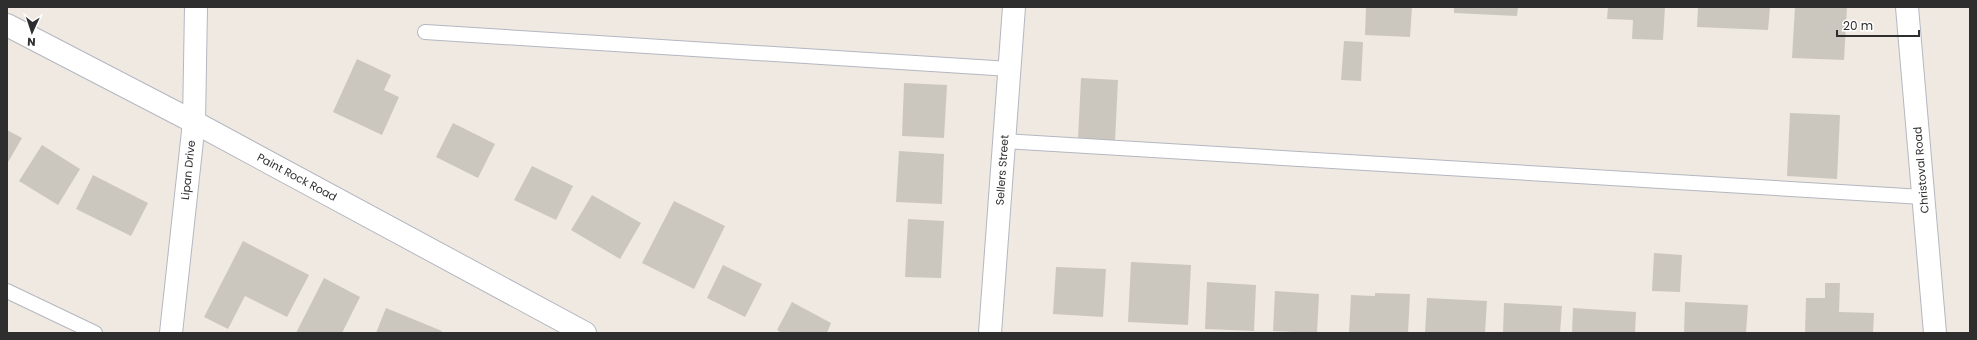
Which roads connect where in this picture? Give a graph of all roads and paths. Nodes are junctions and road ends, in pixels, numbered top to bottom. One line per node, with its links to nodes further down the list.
1 (196, 7): 7 (street, Lipan Drive)
2 (1014, 7): 6 (street, Sellers Street)
3 (1907, 7): 9 (street, Christoval Road)
4 (7, 26): 7 (street, Paint Rock Road)
5 (425, 32): 6 (lane)
6 (1010, 69): 8 (street, Sellers Street)
7 (194, 122): 12 (street, Lipan Drive); 13 (street, Paint Rock Road)
8 (1004, 141): 9 (lane); 14 (street, Sellers Street)
9 (1923, 197): 15 (street, Christoval Road)
10 (7, 290): 11 (lane)
11 (95, 333)
12 (171, 333)
13 (585, 333)
14 (990, 333)
15 (1935, 333)

